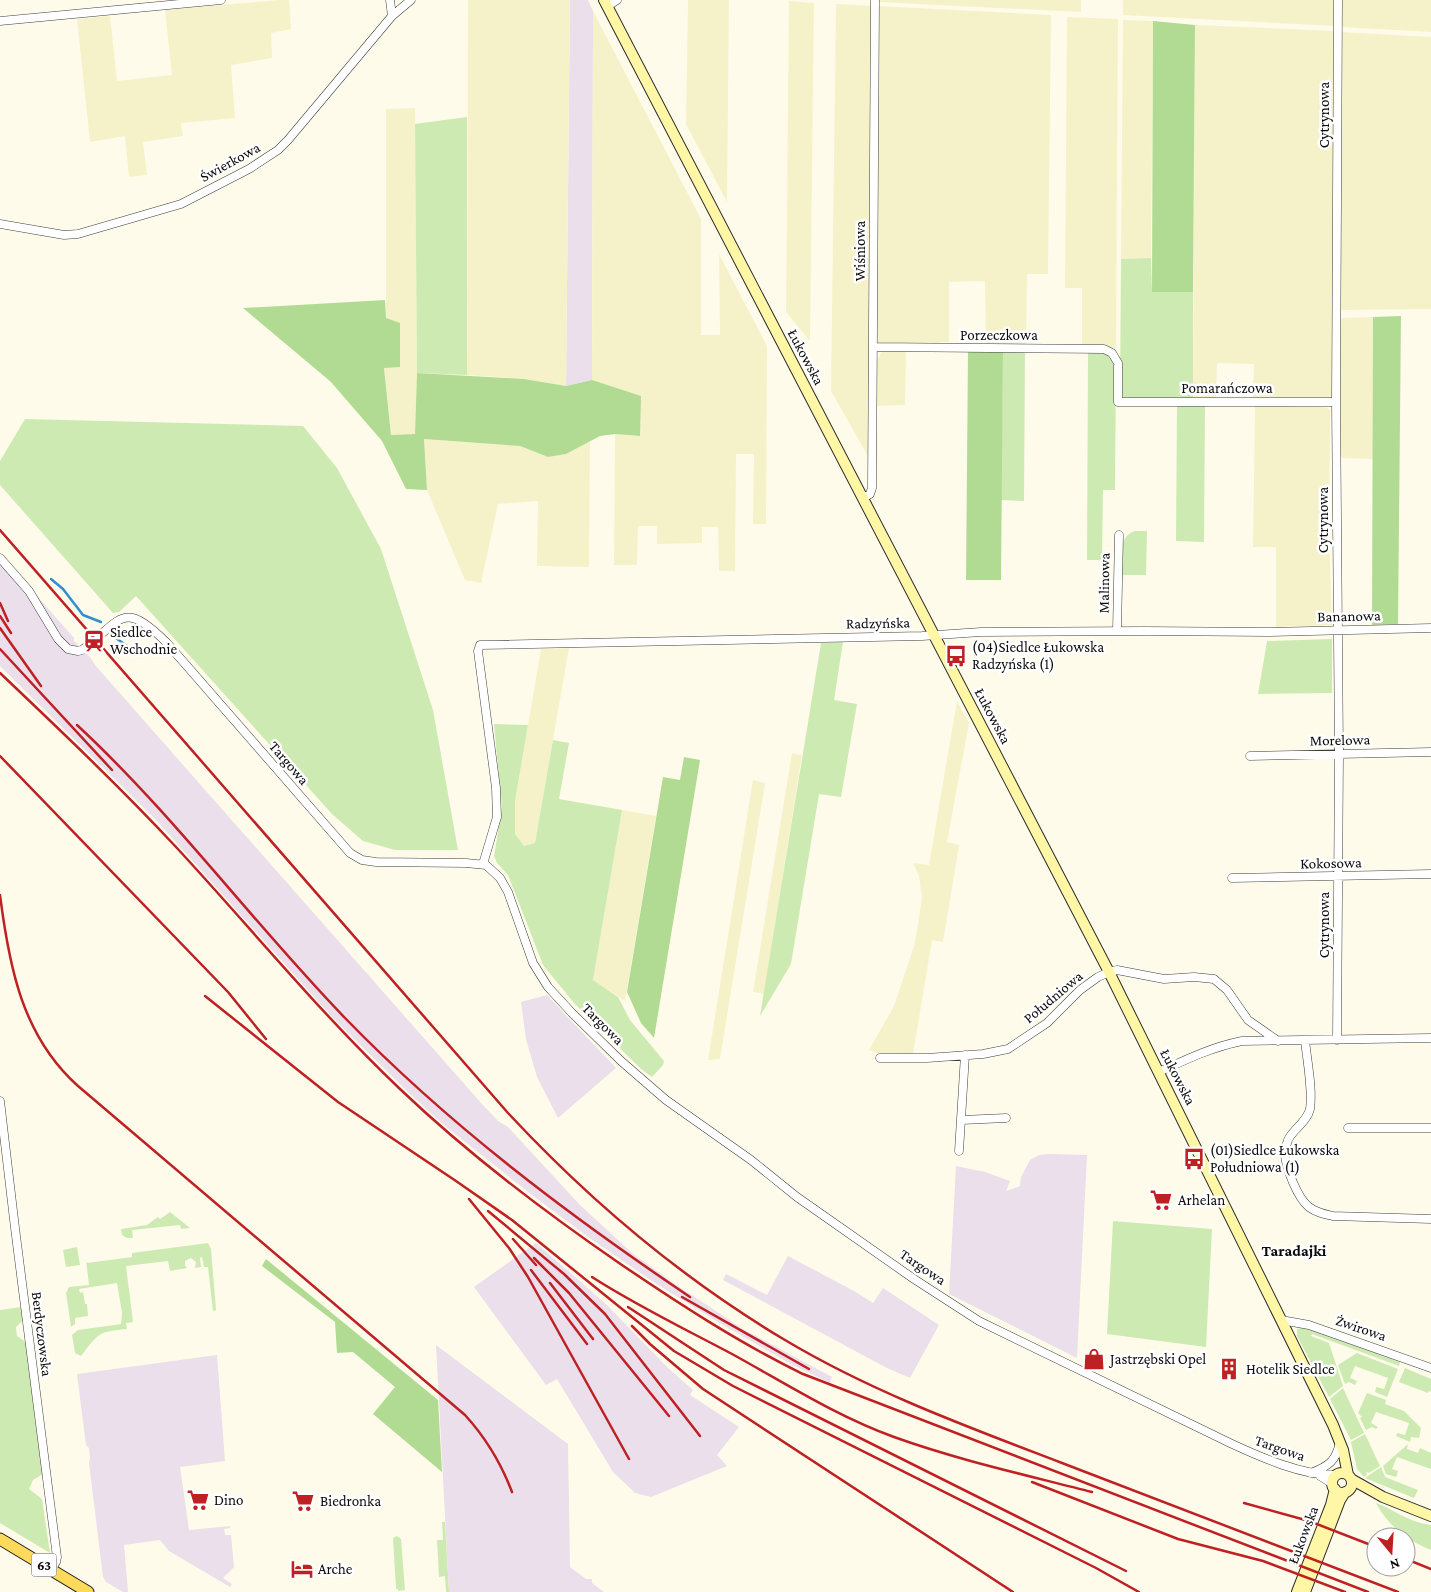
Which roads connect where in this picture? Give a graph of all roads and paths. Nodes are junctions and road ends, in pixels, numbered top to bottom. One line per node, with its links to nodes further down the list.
1 (221, 0): 9 (street)
2 (390, 0): 8 (street)
3 (412, 0): 8 (street, Świerkowa)
4 (617, 0): 7 (street)
5 (875, 0): 11 (street, Wiśniowa)
6 (1338, 0): 13 (street, Cytrynowa)
7 (606, 3): 14 (main road, Łukowska)
8 (392, 16): 10 (street, Świerkowa)
9 (0, 20)
10 (0, 224)
11 (873, 347): 12 (street, Porzeczkowa); 14 (street, Wiśniowa)
12 (1118, 402): 13 (street, Pomarańczowa)
13 (1336, 402): 19 (street, Cytrynowa)
14 (863, 498): 21 (main road, Łukowska)
15 (1119, 535): 18 (street, Malinowa)
16 (0, 558): 25 (street, Targowa)
17 (1431, 628): 19 (street, Bananowa)
18 (1117, 631): 20 (street, Radzyńska); 21 (street, Radzyńska)
19 (1338, 631): 20 (street, Bananowa); 23 (street, Cytrynowa)
20 (1268, 632)
21 (934, 636): 25 (street, Radzyńska); 29 (main road, Łukowska)
22 (1431, 752): 23 (street, Morelowa)
23 (1339, 754): 24 (street, Morelowa); 27 (street, Cytrynowa)
24 (1250, 756)
25 (483, 864): 47 (street, Targowa)
26 (1431, 874): 27 (street, Kokosowa)
27 (1338, 876): 28 (street, Kokosowa); 32 (street, Cytrynowa)
28 (1232, 878)
29 (1109, 972): 33 (street); 34 (street, Południowa); 36 (main road, Łukowska)
30 (1431, 1038): 32 (street)
31 (1305, 1040): 32 (street); 33 (street); 43 (street)
32 (1337, 1040)
33 (1278, 1041): 36 (street)
34 (965, 1056): 35 (street, Południowa); 39 (street)
35 (880, 1058)
36 (1159, 1072): 44 (main road, Łukowska)
37 (0, 1101): 51 (street, Berdyczowska)
38 (1006, 1118): 39 (street)
39 (962, 1120): 42 (street)
40 (1348, 1128): 41 (street)
41 (1431, 1128)
42 (959, 1151)
43 (1431, 1219)
44 (1281, 1320): 45 (street, Żwirowa); 46 (main road, Łukowska)
45 (1431, 1368)
46 (1340, 1441): 47 (street); 48 (main road, Łukowska)
47 (1315, 1474): 48 (street, Targowa)
48 (1342, 1482): 49 (main road); 53 (main road, Łukowska); 54 (main road, Łukowska)
49 (1431, 1516)
50 (0, 1539): 51 (main road, 63)
51 (51, 1570): 52 (main road, 63)
52 (88, 1592)
53 (1297, 1592)
54 (1305, 1592)

